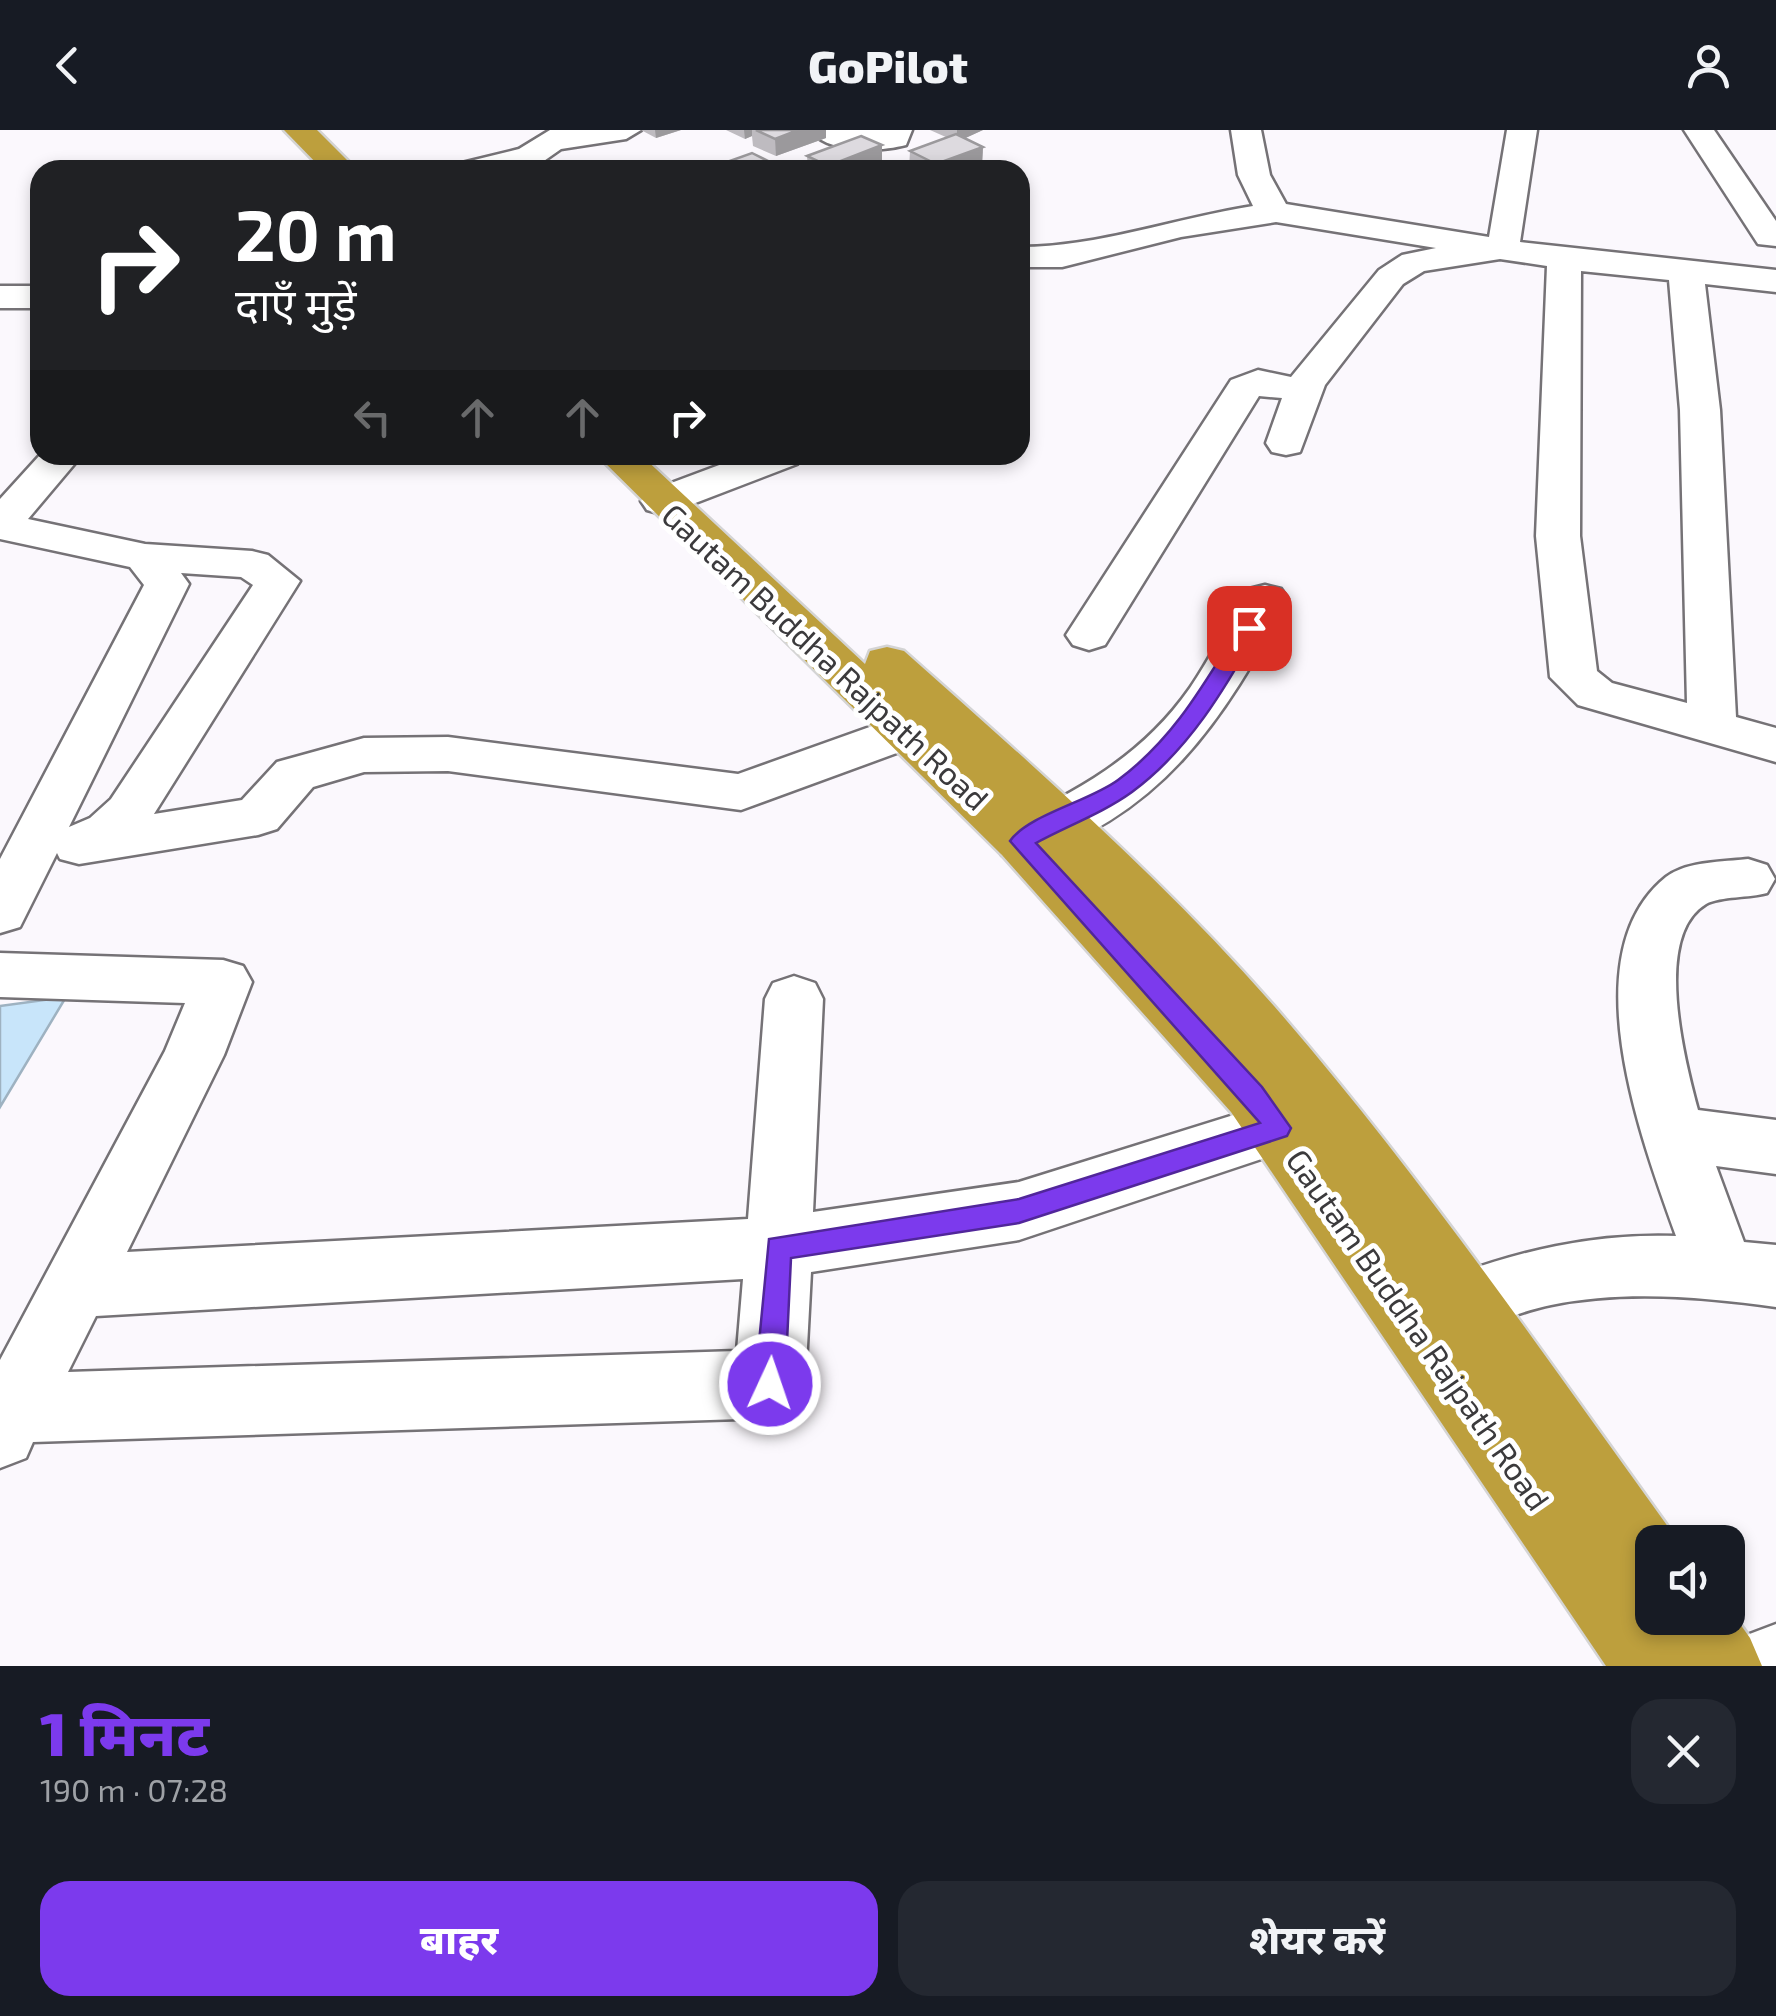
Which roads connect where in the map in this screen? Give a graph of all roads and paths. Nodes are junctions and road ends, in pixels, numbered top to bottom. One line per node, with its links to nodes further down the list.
1 (299, 130): 10 (highway)
2 (328, 130): 11 (highway)
3 (626, 130): 9 (street)
4 (825, 130): 5 (street)
5 (897, 130)
6 (1246, 130): 13 (street)
7 (1522, 130): 15 (street)
8 (1699, 130): 14 (street)
9 (564, 136): 12 (street)
10 (330, 160)
11 (359, 160)
12 (514, 160)
13 (1276, 212): 15 (street); 16 (street)
14 (1770, 237)
15 (1499, 249): 17 (street); 22 (street)
16 (1030, 257)
17 (1564, 259): 18 (street); 32 (street)
18 (1686, 274): 19 (street); 32 (street)
19 (1776, 281)
20 (30, 296): 21 (street)
21 (0, 297)
22 (1304, 390): 23 (street); 31 (street)
23 (1286, 444)
24 (53, 465): 28 (street)
25 (640, 465): 27 (highway, Gautam Buddha Rajpath Road)
26 (742, 465): 27 (street)
27 (676, 481): 33 (highway, Gautam Buddha Rajpath Road); 35 (highway)
28 (0, 526): 29 (street)
29 (146, 557): 36 (street); 36 (street)
30 (1264, 599): 35 (street)
31 (1089, 635)
32 (1712, 726): 34 (street)
33 (906, 731): 35 (highway, Gautam Buddha Rajpath Road); 36 (street)
34 (1776, 744)
35 (1040, 831): 41 (highway, Gautam Buddha Rajpath Road)
36 (55, 848): 38 (street)
37 (1748, 879): 42 (street)
38 (0, 912)
39 (0, 975): 46 (street)
40 (794, 999): 44 (street)
41 (1302, 1120): 44 (street); 47 (highway); 52 (highway, Gautam Buddha Rajpath Road)
42 (1670, 1133): 43 (street); 45 (street)
43 (1776, 1147)
44 (778, 1247): 46 (street); 48 (street)
45 (1749, 1272): 47 (street)
46 (74, 1286): 48 (street)
47 (1463, 1303): 49 (highway)
48 (7, 1421)
49 (1635, 1545)
50 (1699, 1635): 53 (highway)
51 (1776, 1664): 54 (street)
52 (1653, 1666)
53 (1722, 1666)
54 (1767, 1666)

